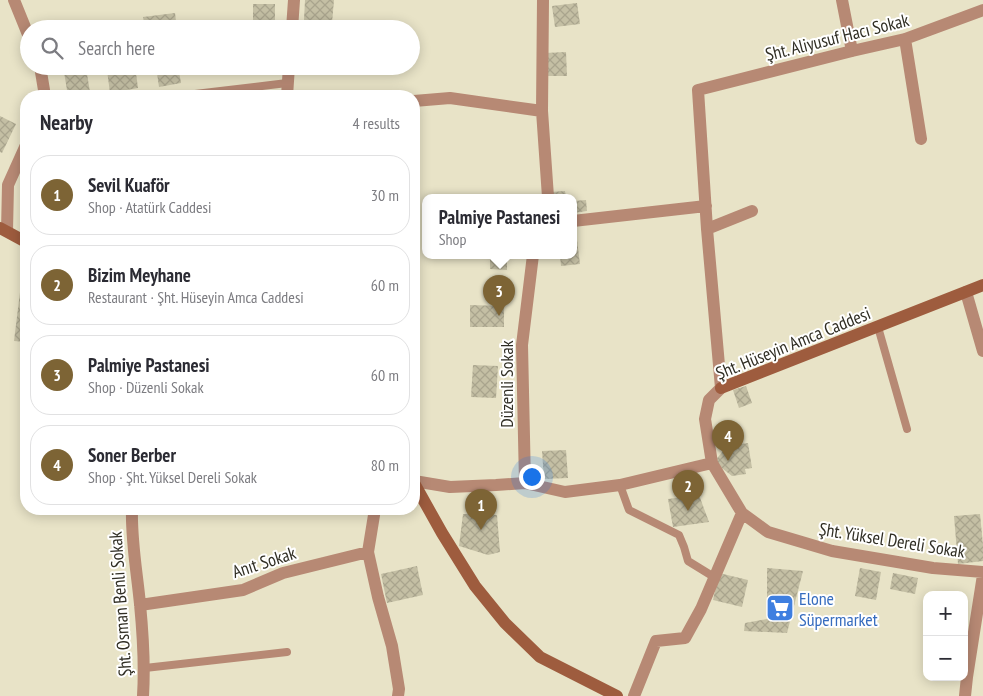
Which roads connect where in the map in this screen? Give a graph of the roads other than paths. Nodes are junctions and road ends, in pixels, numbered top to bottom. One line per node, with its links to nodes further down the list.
1 (14, 0): 6 (street)
2 (294, 0): 7 (street)
3 (543, 0): 15 (street)
4 (842, 0): 9 (street)
5 (983, 10): 8 (street, Şht. Aliyusuf Hacı Sokak)
6 (22, 20)
7 (293, 20)
8 (905, 39): 9 (street, Şht. Aliyusuf Hacı Sokak); 16 (street)
9 (852, 51): 19 (street, Şht. Aliyusuf Hacı Sokak)
10 (42, 75): 12 (street)
11 (288, 75): 13 (street)
12 (44, 90)
13 (287, 90)
14 (420, 100): 15 (street)
15 (542, 111): 18 (street)
16 (921, 139)
17 (20, 159): 22 (street)
18 (548, 194)
19 (706, 206): 21 (street); 23 (street)
20 (752, 210): 23 (street)
21 (577, 221)
22 (4, 229): 24 (main road)
23 (707, 229): 30 (street)
24 (20, 238)
25 (533, 259): 34 (street, Düzenli Sokak)
26 (983, 285): 27 (main road, Şht. Hüseyin Amca Caddesi)
27 (966, 292): 28 (main road, Şht. Hüseyin Amca Caddesi); 29 (street)
28 (878, 327): 30 (main road, Şht. Hüseyin Amca Caddesi); 31 (lane)
29 (983, 350)
30 (721, 388): 32 (street, Şht. Hüseyin Amca Caddesi)
31 (907, 429)
32 (712, 463): 35 (street); 37 (street, Şht. Yüksel Dereli Sokak)
33 (420, 483): 34 (street)
34 (525, 483): 35 (street)
35 (620, 484): 42 (lane)
36 (420, 494): 48 (main road)
37 (742, 513): 41 (street, Şht. Yüksel Dereli Sokak); 42 (street)
38 (132, 515): 43 (street, Şht. Osman Benli Sokak)
39 (374, 515): 40 (street)
40 (368, 552): 43 (street, Anıt Sokak); 47 (street)
41 (983, 574): 50 (street)
42 (714, 577): 49 (street)
43 (140, 605): 45 (street, Şht. Osman Benli Sokak)
44 (286, 652): 45 (lane)
45 (145, 668): 46 (street, Şht. Osman Benli Sokak)
46 (143, 696)
47 (398, 696)
48 (617, 696)
49 (634, 696)
50 (965, 696)

